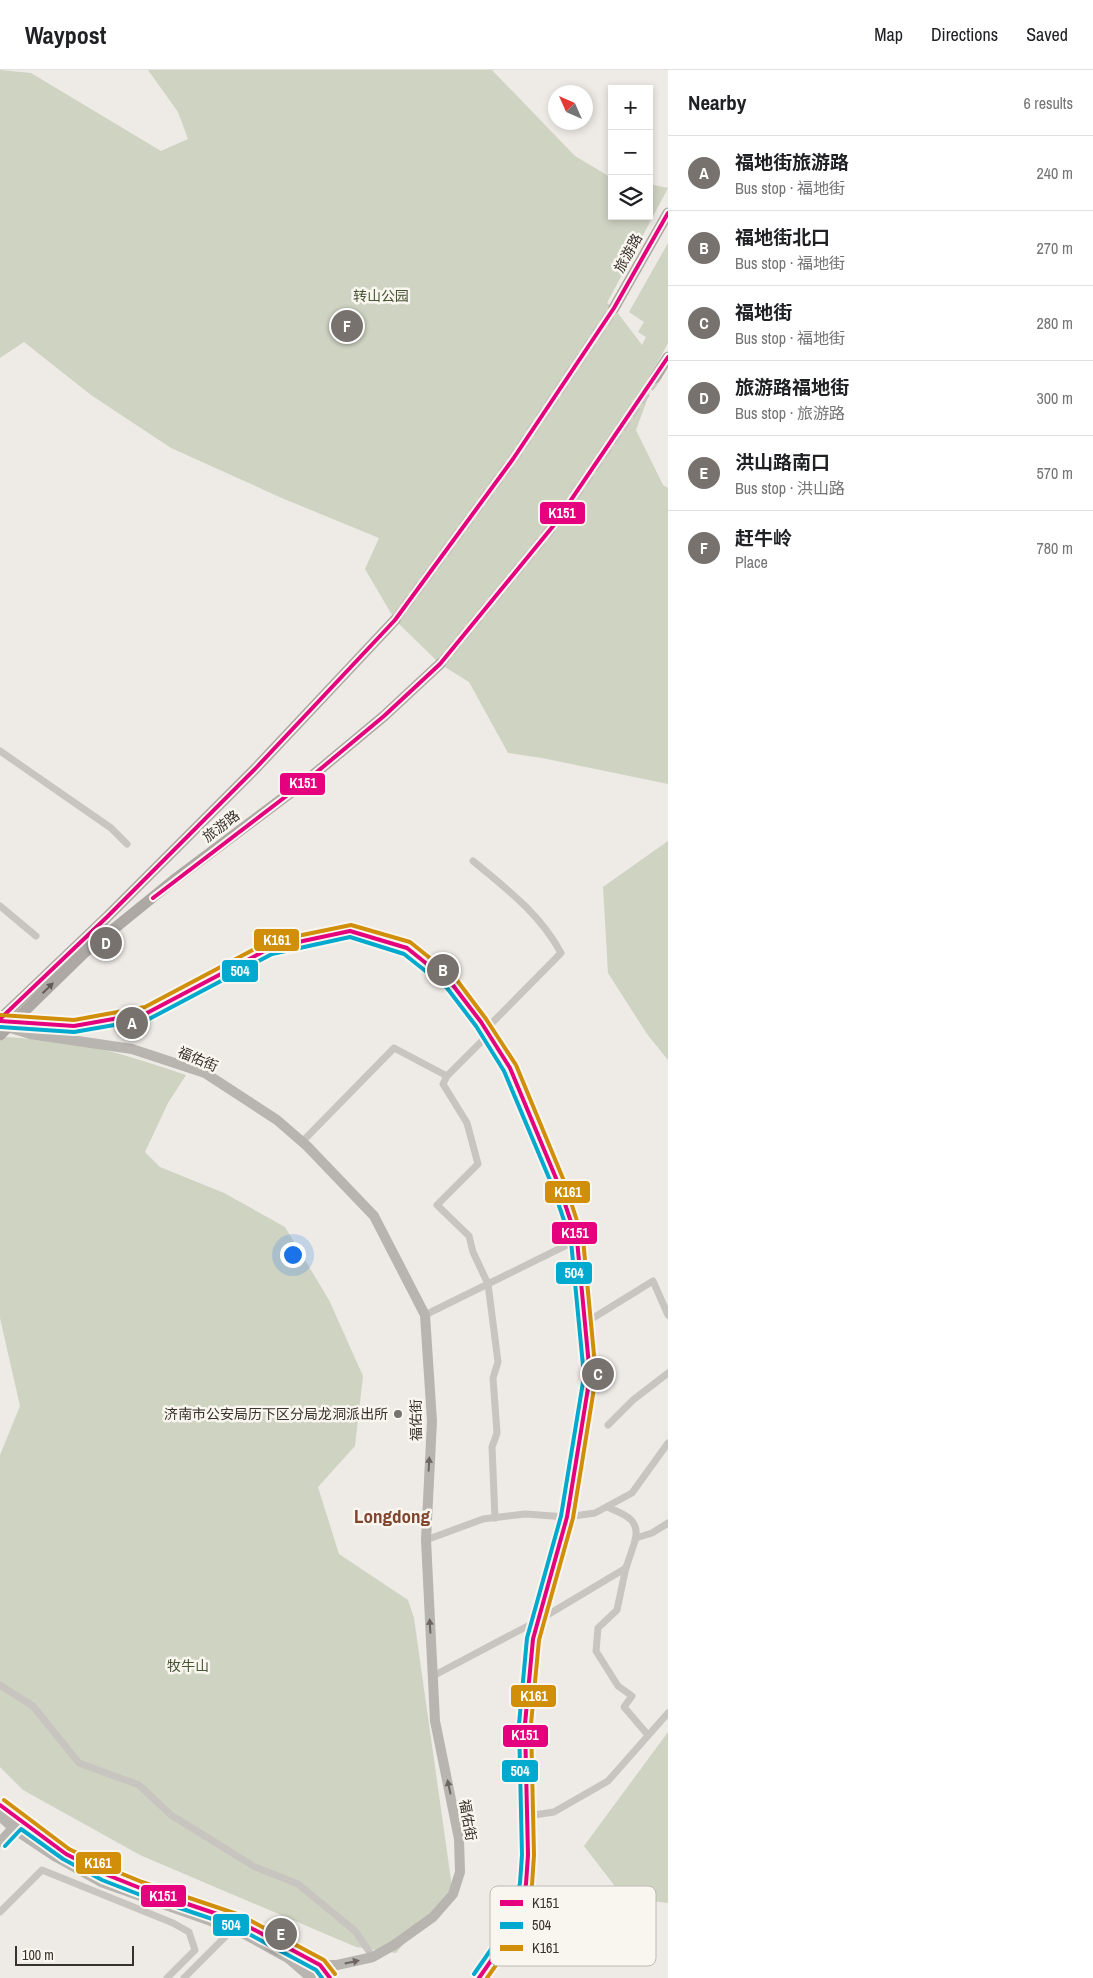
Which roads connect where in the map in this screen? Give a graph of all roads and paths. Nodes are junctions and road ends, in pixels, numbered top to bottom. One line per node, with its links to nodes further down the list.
1 (668, 213): 2 (main road, 旅游路)
2 (614, 308)
3 (668, 357): 4 (main road)
4 (655, 378)
5 (395, 620): 12 (main road, 旅游路)
6 (440, 664): 12 (main road, 旅游路, one-way to 6)
7 (0, 751): 8 (street)
8 (127, 844)
9 (473, 862): 13 (street)
10 (0, 906): 11 (street)
11 (36, 936)
12 (3, 1025): 13 (street); 15 (street, 福佑街)
13 (487, 1032): 14 (street); 16 (street)
14 (447, 1076): 15 (street); 17 (street)
15 (302, 1142): 18 (street, 福佑街)
16 (577, 1240): 17 (street); 20 (street)
17 (488, 1284): 18 (street); 26 (street)
18 (425, 1314): 29 (street, 福佑街, one-way to 18)
19 (668, 1315): 20 (street)
20 (585, 1323): 25 (street)
21 (668, 1373): 22 (street)
22 (608, 1426)
23 (668, 1444): 24 (street)
24 (607, 1507): 25 (street); 28 (street)
25 (567, 1517): 26 (street); 31 (street)
26 (495, 1518): 29 (street)
27 (668, 1523): 28 (street)
28 (636, 1538): 30 (street)
29 (426, 1540): 32 (street, 福佑街, one-way to 29)
30 (626, 1568): 31 (street); 35 (street)
31 (539, 1620): 32 (street); 38 (street)
32 (433, 1676): 44 (street, 福佑街, one-way to 32)
33 (0, 1685): 44 (street)
34 (668, 1713): 35 (street)
35 (648, 1736): 38 (street)
36 (0, 1805): 39 (street)
37 (0, 1816): 39 (street)
38 (527, 1816): 41 (street)
39 (16, 1825): 40 (street); 43 (street); 46 (street)
40 (0, 1842)
41 (526, 1886)
42 (0, 1912): 48 (street)
43 (233, 1929): 47 (street); 49 (street)
44 (373, 1957): 46 (street, 福佑街, one-way to 44)
45 (490, 1962): 51 (street)
46 (320, 1965): 47 (street); 50 (street)
47 (309, 1977)
48 (167, 1978)
49 (184, 1978)
50 (330, 1978)
51 (479, 1978)

